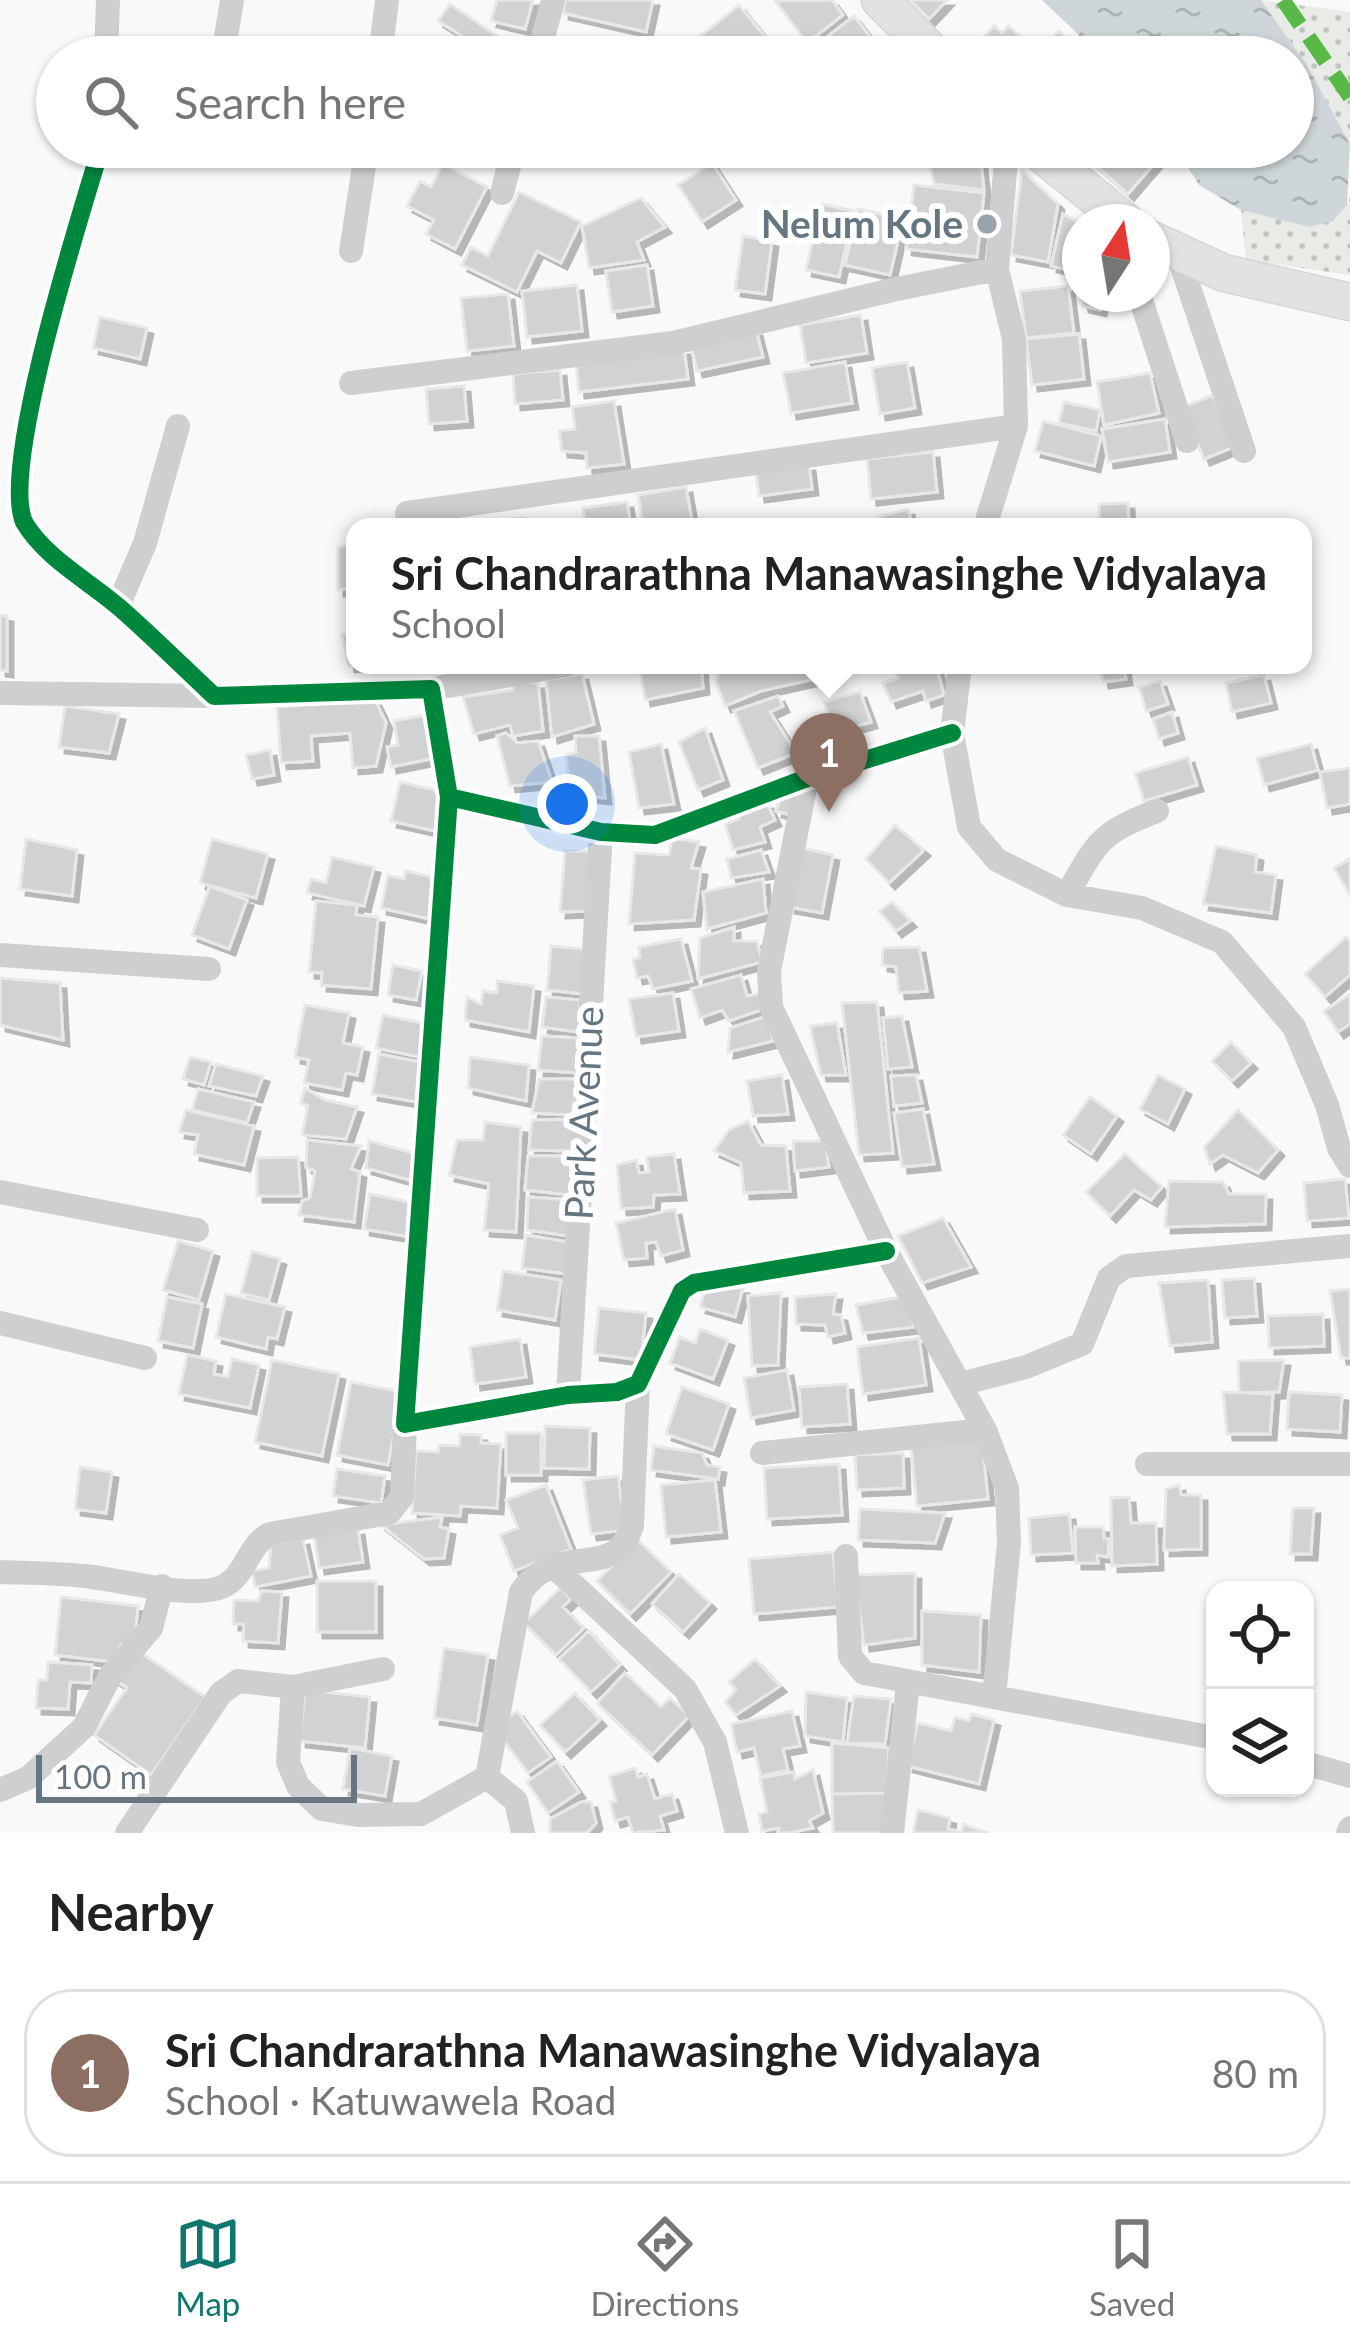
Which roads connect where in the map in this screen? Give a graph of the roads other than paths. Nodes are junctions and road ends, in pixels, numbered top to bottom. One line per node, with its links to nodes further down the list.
1 (108, 0): 6 (street)
2 (232, 0): 7 (street)
3 (387, 0): 8 (street)
4 (553, 0): 9 (street)
5 (880, 0): 10 (main road)
6 (107, 36)
7 (226, 36)
8 (383, 36)
9 (544, 36)
10 (916, 36)
11 (95, 168): 31 (street)
12 (364, 168): 19 (street)
13 (509, 168): 16 (street)
14 (1005, 168): 21 (street)
15 (1059, 168): 17 (main road)
16 (502, 194)
17 (1104, 204)
18 (1170, 249): 22 (main road)
19 (351, 251)
20 (1170, 260): 28 (street)
21 (997, 269): 24 (street); 26 (street)
22 (1350, 302)
23 (1145, 312): 27 (street)
24 (351, 383)
25 (178, 426): 31 (street)
26 (1016, 426): 29 (street); 30 (street)
27 (1187, 441)
28 (1244, 451)
29 (407, 513)
30 (988, 518)
31 (118, 606): 36 (street)
32 (515, 674): 34 (street)
33 (959, 674): 37 (street)
34 (431, 689): 36 (street); 39 (street)
35 (0, 693): 36 (street)
36 (214, 696)
37 (952, 733): 38 (street); 42 (street)
38 (807, 778): 41 (street); 49 (street)
39 (448, 797): 41 (street); 55 (street)
40 (1157, 812): 42 (street)
41 (601, 832): 54 (street, Park Avenue)
42 (1067, 895): 45 (street)
43 (0, 955): 44 (street)
44 (209, 969)
45 (1350, 1166)
46 (0, 1192): 47 (street)
47 (196, 1230)
48 (1350, 1246): 53 (street)
49 (886, 1251): 52 (street); 53 (street)
50 (0, 1323): 51 (street)
51 (145, 1358)
52 (638, 1384): 54 (street); 61 (street)
53 (960, 1384): 56 (street)
54 (568, 1395): 55 (street)
55 (405, 1424): 63 (street)
56 (986, 1430): 57 (street); 67 (street)
57 (762, 1454)
58 (1147, 1464): 59 (street)
59 (1350, 1464)
60 (846, 1556): 65 (street)
61 (552, 1564): 71 (street); 77 (street)
62 (0, 1572): 63 (street)
63 (162, 1586): 72 (street)
64 (383, 1669): 66 (street)
65 (908, 1682): 67 (street); 78 (street)
66 (293, 1687): 74 (street); 75 (street)
67 (994, 1697): 68 (street)
68 (1206, 1736)
69 (1314, 1766): 70 (street)
70 (1350, 1776)
71 (487, 1777): 73 (street); 76 (street)
72 (0, 1790)
73 (423, 1823): 74 (street)
74 (352, 1824)
75 (127, 1833)
76 (523, 1833)
77 (737, 1833)
78 (892, 1833)

